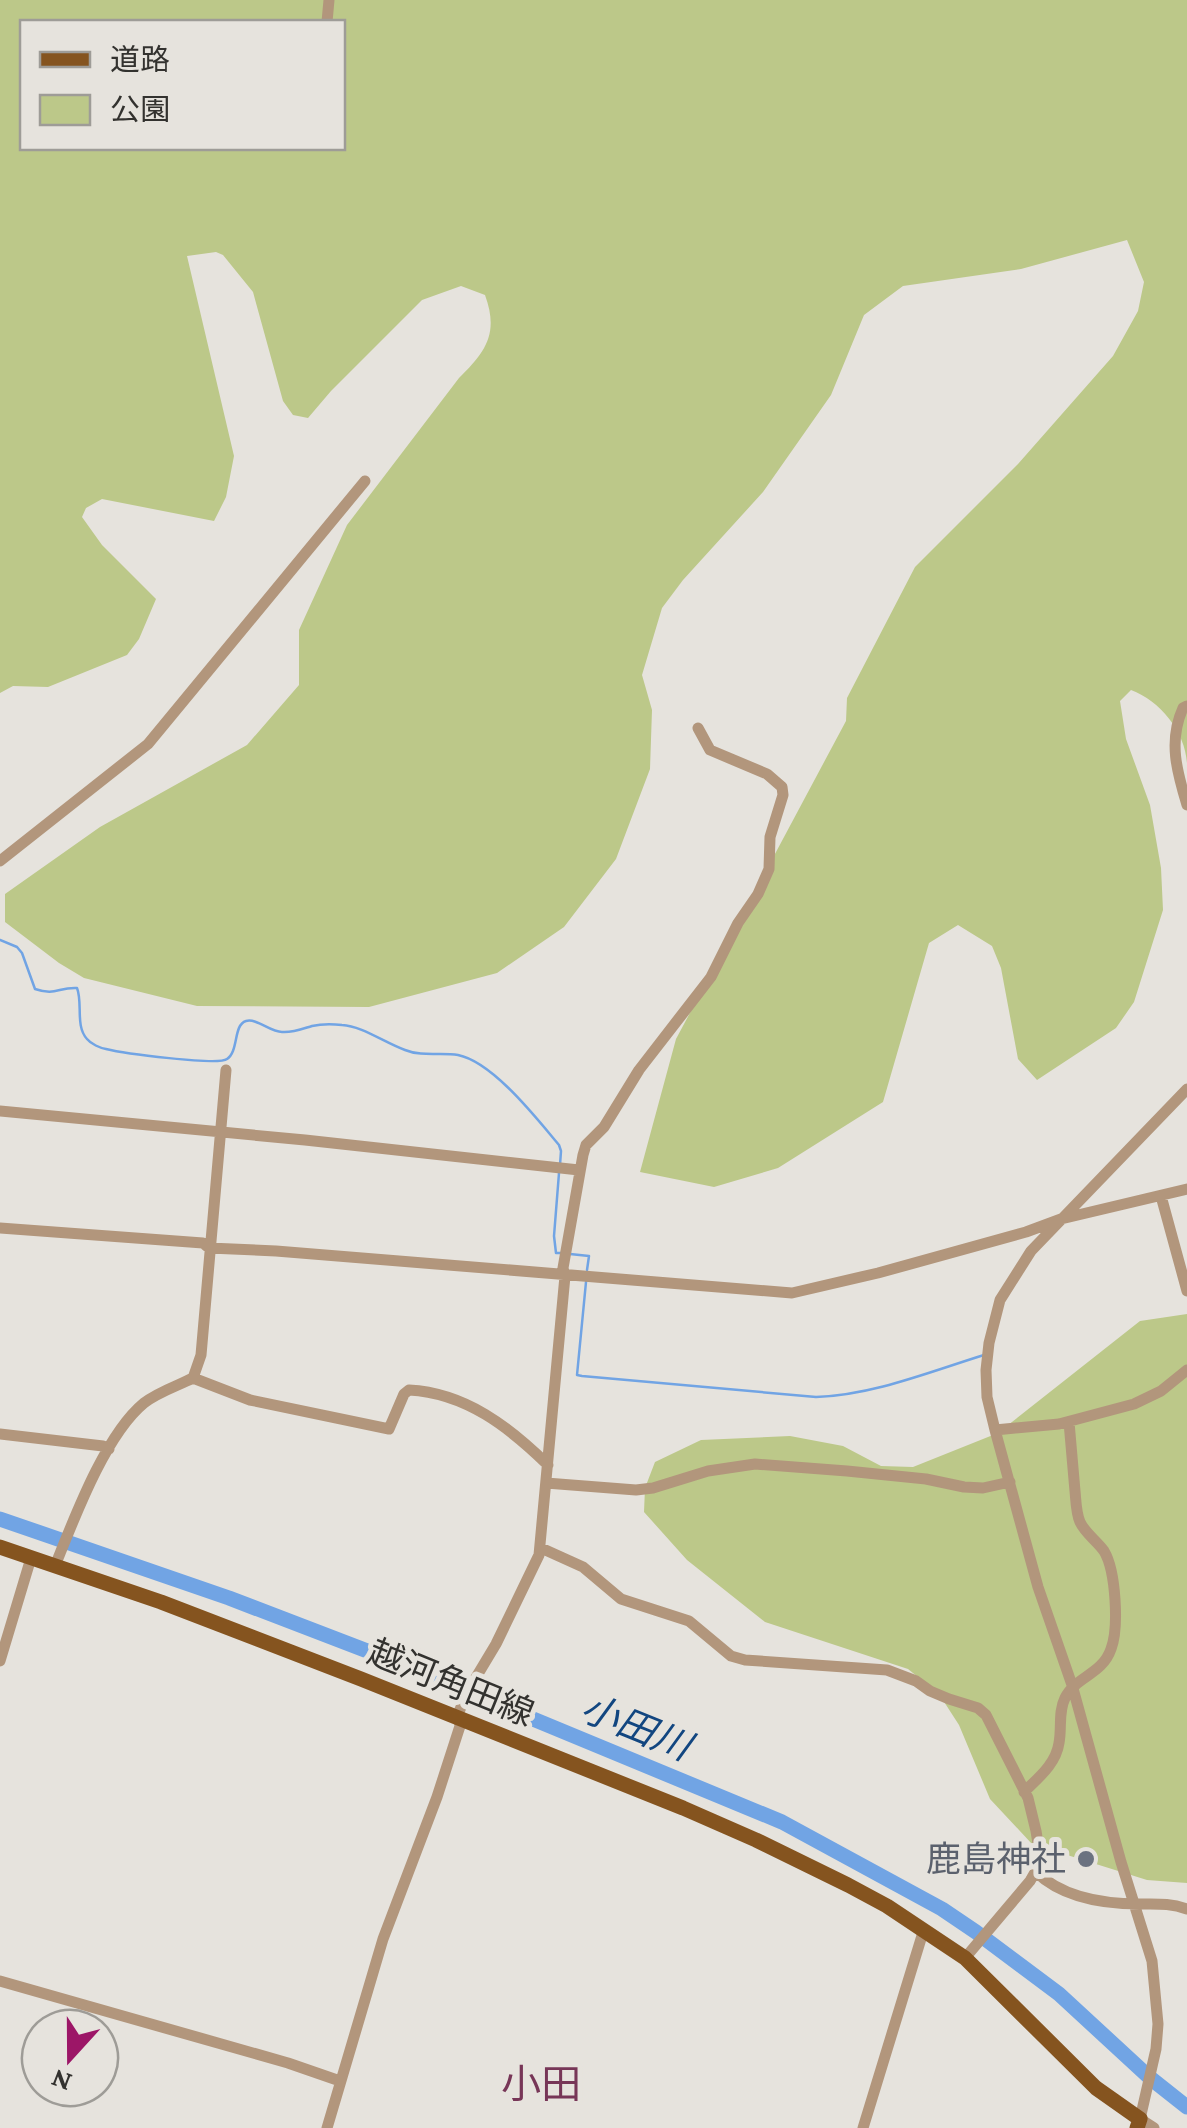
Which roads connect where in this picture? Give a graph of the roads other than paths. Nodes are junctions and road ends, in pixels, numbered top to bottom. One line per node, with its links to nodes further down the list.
1 (365, 480): 5 (street)
2 (1187, 706): 4 (street)
3 (698, 728): 10 (street)
4 (1187, 805)
5 (0, 861)
6 (226, 1070): 9 (street)
7 (1187, 1089): 13 (street)
8 (0, 1111): 9 (street)
9 (219, 1132): 10 (street); 15 (street)
10 (580, 1170): 16 (street)
11 (1187, 1189): 12 (street)
12 (1161, 1196): 13 (street); 17 (street)
13 (1061, 1219): 16 (street); 21 (street)
14 (0, 1228): 15 (street)
15 (209, 1248): 16 (street); 19 (street)
16 (565, 1276): 24 (street)
17 (1187, 1291)
18 (1187, 1370): 20 (street)
19 (193, 1378): 23 (street); 24 (street)
20 (1069, 1422): 21 (street); 32 (street)
21 (995, 1430): 25 (street)
22 (0, 1434): 23 (street)
23 (109, 1449): 30 (street)
24 (548, 1465): 26 (street)
25 (1010, 1482): 26 (street); 32 (street)
26 (546, 1483): 28 (street)
27 (0, 1546): 29 (main road, 越河角田線)
28 (540, 1548): 33 (street); 34 (street)
29 (32, 1558): 30 (main road, 越河角田線); 31 (street)
30 (55, 1566): 33 (main road, 越河角田線)
31 (0, 1661)
32 (1072, 1686): 34 (street); 36 (street)
33 (459, 1719): 38 (main road, 越河角田線); 41 (street)
34 (1024, 1792): 35 (street)
35 (1036, 1872): 36 (street); 39 (street)
36 (1135, 1904): 37 (street); 42 (street)
37 (1187, 1908)
38 (924, 1929): 39 (main road, 越河角田線); 44 (street)
39 (966, 1958): 42 (main road, 越河角田線)
40 (0, 1980): 41 (street)
41 (340, 2081): 43 (street)
42 (1144, 2125)
43 (327, 2128)
44 (862, 2128)

